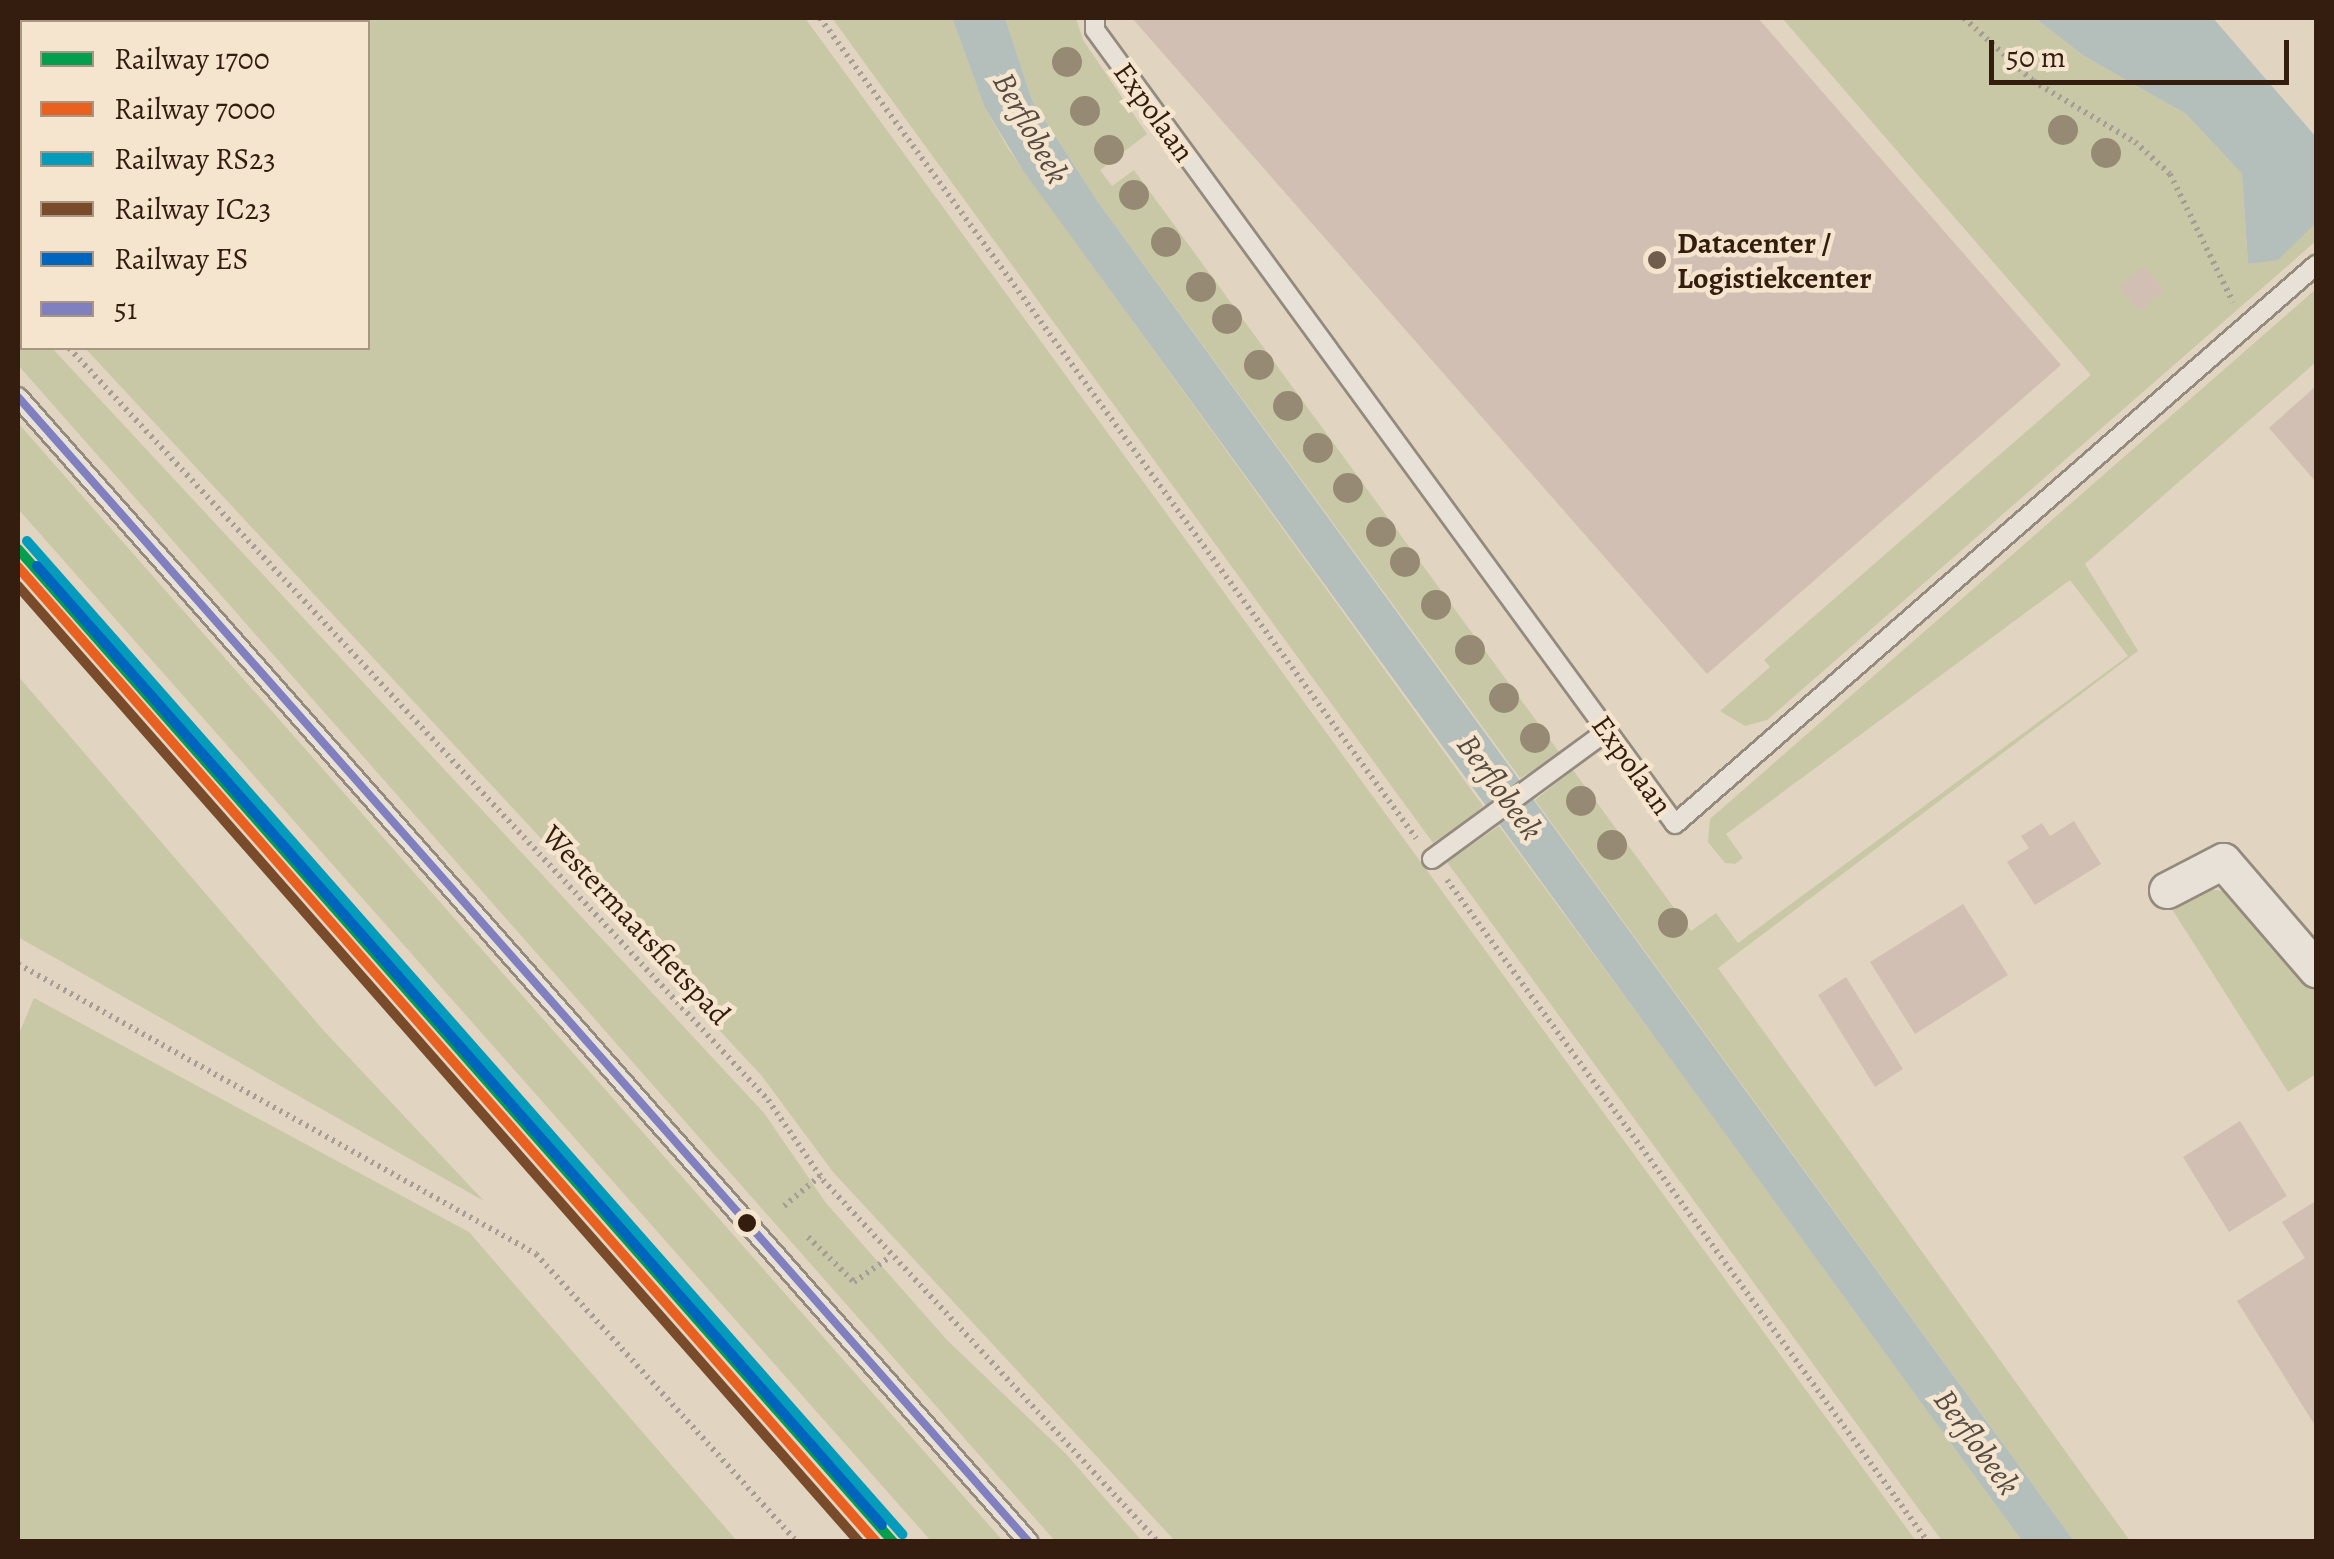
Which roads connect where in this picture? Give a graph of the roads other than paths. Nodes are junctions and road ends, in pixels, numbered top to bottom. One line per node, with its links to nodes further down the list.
1 (1096, 18): 4 (lane, Expolaan)
2 (2316, 265): 4 (lane, Expolaan)
3 (18, 397): 8 (lane)
4 (1607, 731): 5 (lane)
5 (1432, 859)
6 (2168, 890): 7 (street)
7 (2316, 968)
8 (1028, 1542)

